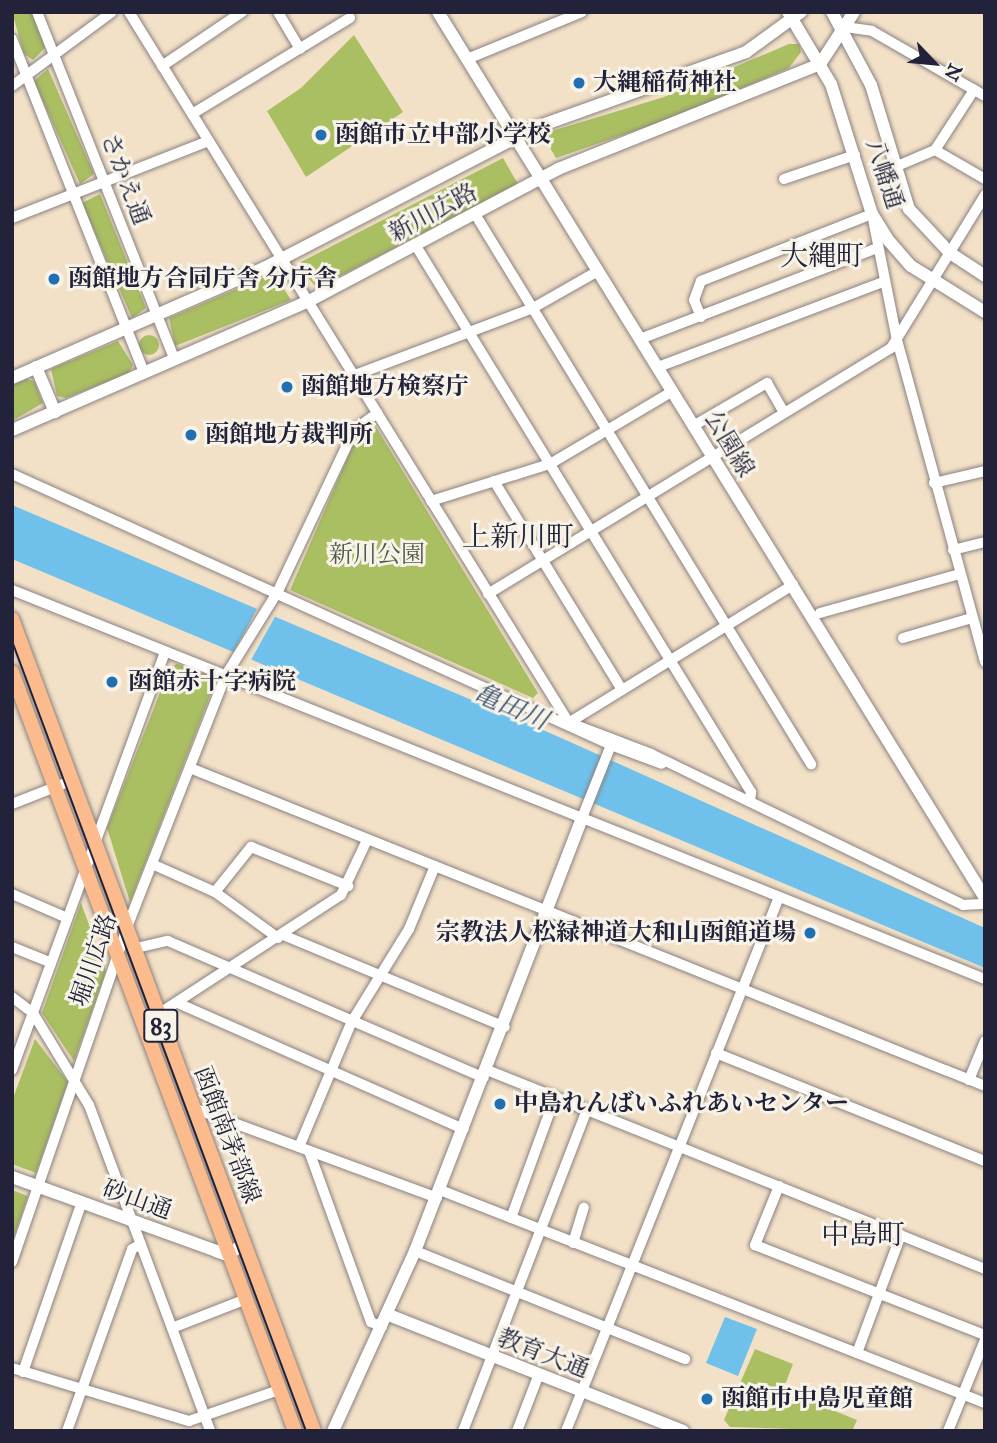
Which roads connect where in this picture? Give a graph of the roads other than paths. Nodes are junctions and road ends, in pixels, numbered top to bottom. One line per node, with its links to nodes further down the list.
1 (37, 12): 15 (street, さかえ通)
2 (111, 12): 15 (street)
3 (129, 12): 18 (street)
4 (242, 12): 18 (street)
5 (278, 12): 14 (street)
6 (439, 12): 16 (street, 公園線)
7 (582, 12): 16 (street)
8 (832, 12): 12 (street, 八幡通)
9 (854, 12): 12 (street)
10 (795, 15): 17 (street, 八幡通); 24 (street, 新川広路)
11 (350, 18): 14 (street)
12 (845, 27): 17 (street); 21 (street); 28 (street, 八幡通)
13 (12, 39): 19 (street)
14 (300, 49): 23 (street)
15 (54, 55): 19 (street); 32 (street, さかえ通)
16 (467, 59): 24 (street, 公園線)
17 (820, 64): 27 (street, 八幡通); 31 (street, 新川広路)
18 (162, 66): 23 (street)
19 (27, 74): 20 (street); 33 (street)
20 (12, 86)
21 (974, 90): 22 (street); 26 (street)
22 (985, 96)
23 (192, 114): 25 (street)
24 (516, 138): 31 (street, 公園線); 41 (street, 新川広路)
25 (208, 141): 32 (street); 41 (street)
26 (935, 150): 28 (street); 30 (street)
27 (855, 155): 29 (street); 36 (street, 八幡通)
28 (895, 167): 40 (street, 八幡通)
29 (784, 179)
30 (985, 179)
31 (540, 180): 35 (street, 新川広路); 42 (street, 公園線)
32 (103, 182): 33 (street); 49 (street, さかえ通)
33 (73, 195): 37 (street); 51 (street)
34 (985, 195): 40 (street)
35 (475, 214): 38 (street, 新川広路); 47 (street)
36 (872, 214): 39 (street); 44 (street, 八幡通); 50 (street)
37 (12, 218)
38 (416, 246): 46 (street, 新川広路); 52 (street)
39 (874, 249): 45 (street); 50 (street)
40 (950, 253): 43 (street, 八幡通); 44 (street)
41 (282, 259): 46 (street); 49 (street, 新川広路)
42 (598, 271): 47 (street); 53 (street, 公園線)
43 (985, 276)
44 (933, 281): 48 (street, 八幡通); 54 (street)
45 (883, 282): 54 (street); 57 (street)
46 (309, 301): 55 (street, 新川広路); 59 (street)
47 (533, 308): 52 (street); 67 (street)
48 (985, 312)
49 (156, 316): 51 (street, 新川広路); 55 (street, さかえ通)
50 (701, 317): 53 (street)
51 (125, 329): 56 (street, 新川広路); 58 (street)
52 (470, 334): 59 (street); 69 (street)
53 (640, 339): 57 (street, 公園線)
54 (897, 340): 64 (street); 73 (street)
55 (174, 360): 58 (street, 新川広路)
56 (36, 367): 60 (street, 新川広路); 62 (street)
57 (658, 367): 61 (street, 公園線)
58 (144, 373): 62 (street, 新川広路)
59 (355, 375): 63 (street)
60 (12, 378)
61 (673, 391): 65 (street, 公園線); 67 (street)
62 (55, 412): 66 (street, 新川広路)
63 (377, 413): 75 (street); 83 (street, 堀川広路)
64 (784, 413): 65 (street); 68 (street)
65 (693, 426): 68 (street, 公園線)
66 (12, 430)
67 (607, 430): 69 (street); 74 (street)
68 (712, 457): 74 (street); 81 (street, 公園線)
69 (550, 464): 72 (street); 76 (street)
70 (985, 471): 73 (street)
71 (12, 474): 83 (street)
72 (494, 481): 75 (street); 79 (street)
73 (934, 484): 78 (street)
74 (647, 496): 76 (street); 88 (street)
75 (431, 501): 84 (street)
76 (590, 530): 79 (street); 91 (street)
77 (985, 542): 78 (street)
78 (953, 550): 80 (street)
79 (542, 560): 84 (street); 95 (street)
80 (960, 574): 85 (street); 86 (street)
81 (793, 585): 88 (street); 115 (street, 公園線)
82 (12, 590): 90 (street)
83 (278, 591): 94 (street, 堀川広路); 96 (street)
84 (488, 594): 96 (street)
85 (820, 613)
86 (972, 618): 89 (street); 92 (street)
87 (12, 619): 101 (main road, 函館南茅部線 / 83)
88 (727, 625): 91 (street); 98 (street)
89 (903, 638)
90 (165, 652): 94 (street); 106 (street, 堀川広路)
91 (670, 661): 95 (street); 103 (street)
92 (985, 662)
93 (12, 672): 102 (main road, 83)
94 (226, 675): 100 (street, 堀川広路); 105 (street)
95 (622, 690): 96 (street)
96 (569, 723): 97 (street); 99 (street)
97 (609, 749): 99 (street); 105 (street)
98 (811, 764)
99 (667, 765): 103 (street)
100 (190, 768): 107 (street); 109 (street, 堀川広路)
101 (73, 780): 102 (street); 106 (main road, 函館南茅部線 / 83)
102 (57, 786): 104 (street); 108 (main road, 83)
103 (750, 802): 116 (street)
104 (12, 804)
105 (582, 818): 114 (street); 117 (street)
106 (94, 833): 108 (street, 堀川広路); 119 (main road, 函館南茅部線 / 83)
107 (367, 840): 110 (street); 111 (street)
108 (86, 858): 118 (street, 堀川広路); 123 (main road, 83)
109 (152, 864): 112 (street); 119 (street, 堀川広路)
110 (435, 866): 117 (street); 126 (street)
111 (348, 886): 112 (street); 120 (street)
112 (215, 892): 120 (street)
113 (12, 894): 118 (street)
114 (779, 897): 127 (street); 128 (street)
115 (985, 898)
116 (985, 904)
117 (545, 910): 128 (street); 135 (street)
118 (65, 917): 124 (street, 堀川広路)
119 (127, 933): 122 (main road, 函館南茅部線 / 83); 123 (street, 堀川広路)
120 (280, 937): 125 (street); 126 (street)
121 (12, 947): 124 (street)
122 (132, 949): 125 (street); 132 (main road, 函館南茅部線 / 83)
123 (118, 957): 134 (main road, 83); 142 (street, 堀川広路)
124 (49, 962): 131 (street, 堀川広路)
125 (231, 971): 130 (street); 133 (street)
126 (380, 976): 133 (street); 135 (street)
127 (985, 979)
128 (742, 987): 137 (street); 141 (street)
129 (12, 997): 131 (street)
130 (180, 1004): 132 (street); 139 (street)
131 (33, 1013): 138 (street, 堀川広路); 142 (street)
132 (157, 1016): 134 (street); 145 (main road, 函館南茅部線 / 83)
133 (351, 1023): 139 (street); 140 (street)
134 (143, 1024): 165 (main road, 83)
135 (505, 1027): 140 (street)
136 (985, 1041): 141 (street)
137 (716, 1053): 148 (street); 150 (street)
138 (13, 1063)
139 (331, 1073): 147 (street); 149 (street)
140 (485, 1074): 144 (street); 147 (street)
141 (969, 1080): 143 (street)
142 (74, 1082): 152 (street, 堀川広路); 158 (street)
143 (985, 1086)
144 (555, 1097): 146 (street); 157 (street)
145 (193, 1108): 149 (street); 163 (main road, 函館南茅部線 / 83)
146 (587, 1110): 148 (street); 159 (street)
147 (464, 1129): 154 (street)
148 (679, 1146): 153 (street); 167 (street)
149 (304, 1149): 154 (street); 172 (street)
150 (985, 1161)
151 (12, 1177): 152 (street, 砂山通)
152 (37, 1186): 155 (street, 砂山通); 166 (street, 堀川広路)
153 (779, 1186): 160 (street); 170 (street)
154 (438, 1194): 157 (street); 164 (street)
155 (82, 1202): 158 (street, 砂山通); 179 (street)
156 (584, 1208): 161 (street)
157 (511, 1218): 159 (street)
158 (134, 1221): 162 (street); 165 (street, 砂山通)
159 (539, 1229): 161 (street); 169 (street)
160 (901, 1235): 168 (street); 170 (street)
161 (573, 1243): 167 (street)
162 (141, 1244): 173 (street); 181 (street)
163 (244, 1244): 165 (street); 191 (main road, 函館南茅部線 / 83)
164 (415, 1251): 169 (street); 172 (street)
165 (227, 1255): 171 (main road, 83)
166 (12, 1262)
167 (633, 1265): 174 (street); 176 (street)
168 (985, 1269)
169 (515, 1290): 174 (street); 177 (street)
170 (880, 1294): 175 (street); 176 (street)
171 (244, 1300): 173 (street); 182 (main road, 83)
172 (386, 1321): 177 (street, 教育大通); 192 (street)
173 (172, 1328): 186 (street)
174 (607, 1328): 178 (street); 183 (street)
175 (985, 1338): 184 (street)
176 (857, 1353): 184 (street)
177 (491, 1356): 180 (street, 教育大通); 193 (street)
178 (685, 1359)
179 (18, 1370): 181 (street)
180 (539, 1374): 183 (street, 教育大通); 194 (street)
181 (81, 1389): 187 (street); 188 (street)
182 (279, 1390): 186 (street); 190 (main road, 83)
183 (582, 1391): 195 (street); 196 (street, 教育大通)
184 (963, 1395): 185 (street); 197 (street)
185 (985, 1403)
186 (205, 1419): 187 (street); 189 (street)
187 (187, 1426)
188 (67, 1431)
189 (210, 1431)
190 (295, 1431)
191 (314, 1431)
192 (333, 1431)
193 (463, 1431)
194 (517, 1431)
195 (565, 1431)
196 (682, 1431)
197 (948, 1431)

